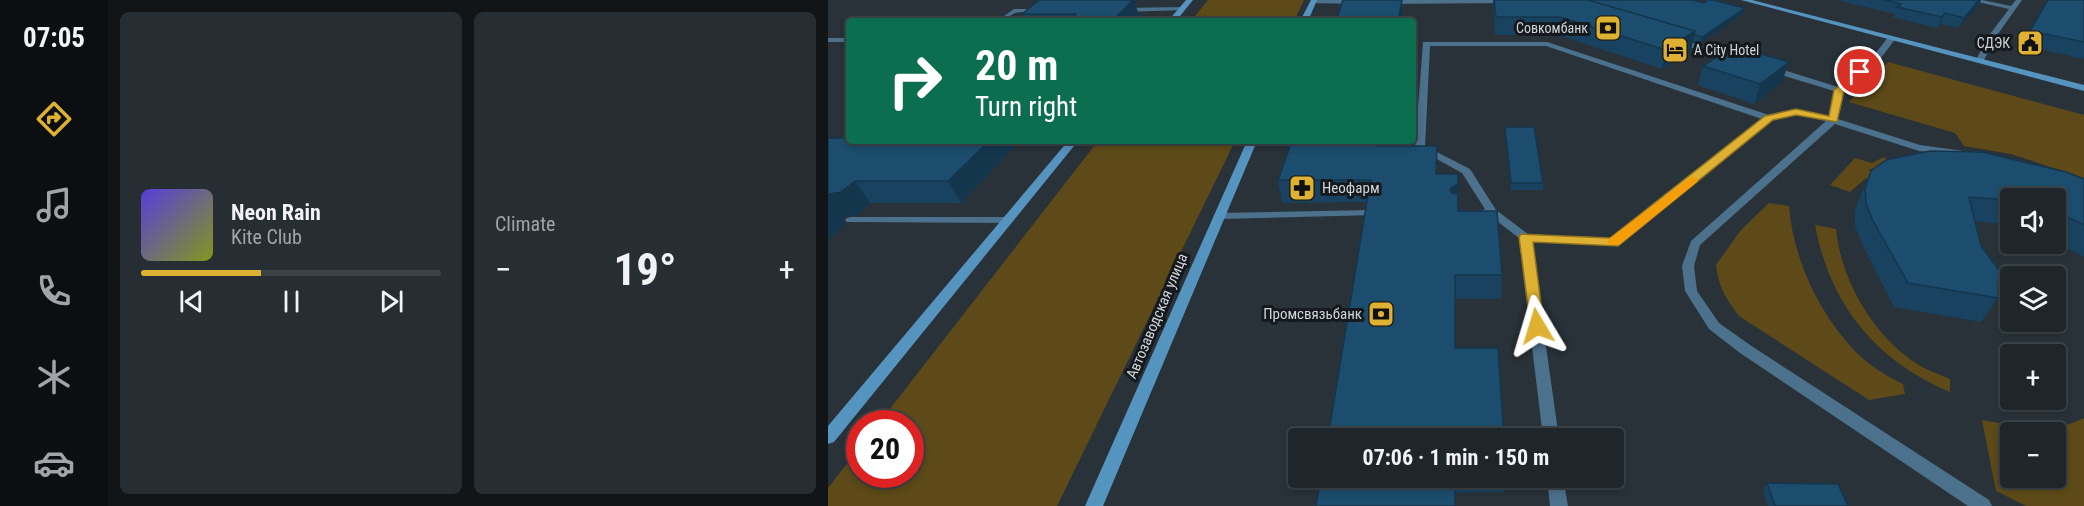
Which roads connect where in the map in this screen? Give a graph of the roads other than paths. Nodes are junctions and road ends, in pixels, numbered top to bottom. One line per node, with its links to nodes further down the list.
1 (1190, 0): 11 (main road)
2 (1744, 0): 16 (main road)
3 (1972, 0): 9 (lane)
4 (2019, 0): 9 (lane)
5 (1313, 1): 6 (lane); 15 (main road)
6 (1372, 2)
7 (1383, 2): 8 (lane)
8 (1519, 2)
9 (2013, 8): 21 (lane)
10 (1043, 9): 13 (lane)
11 (1183, 9): 12 (lane); 14 (main road)
12 (1118, 10)
13 (1005, 18)
14 (1175, 18)
15 (1305, 18)
16 (1892, 38): 21 (main road); 24 (lane)
17 (1673, 39): 20 (lane)
18 (828, 40): 19 (lane)
19 (846, 40)
20 (1739, 60)
21 (1980, 60): 23 (main road)
22 (1761, 66): 24 (lane)
23 (2084, 88)
24 (1839, 90): 26 (lane)
25 (1769, 118): 26 (lane); 31 (lane); 36 (lane)
26 (1833, 120): 29 (lane); 42 (lane)
27 (1071, 144): 35 (main road)
28 (1251, 144): 33 (main road, Автозаводская улица)
29 (1973, 156)
30 (1469, 212): 31 (lane)
31 (1492, 212): 36 (lane)
32 (1371, 213): 33 (lane)
33 (1220, 216): 40 (main road, Автозаводская улица)
34 (851, 220): 35 (lane)
35 (1008, 220): 38 (main road)
36 (1526, 237): 37 (lane)
37 (1550, 428)
38 (828, 437)
39 (1557, 488): 41 (lane)
40 (1094, 506)
41 (1559, 506)
42 (1983, 506)

